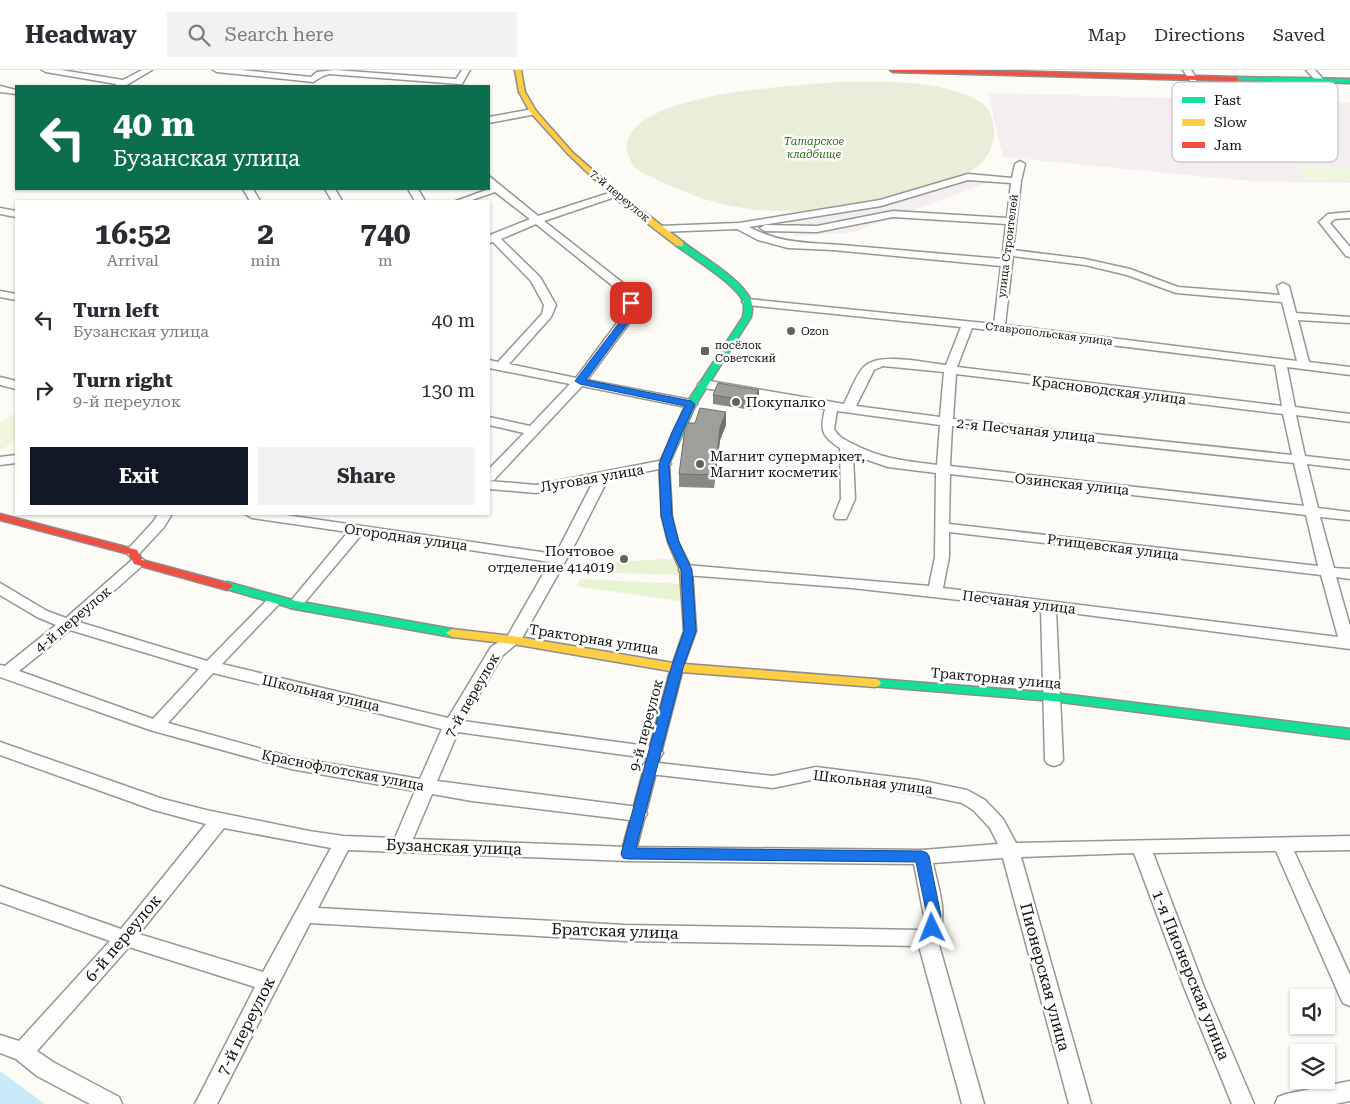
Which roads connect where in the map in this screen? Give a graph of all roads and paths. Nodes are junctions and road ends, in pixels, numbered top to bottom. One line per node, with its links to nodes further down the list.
1 (46, 70): 15 (street)
2 (134, 70): 8 (street)
3 (218, 70): 13 (street)
4 (466, 70): 14 (street)
5 (518, 70): 18 (street, 7-й переулок)
6 (893, 70): 9 (street)
7 (1310, 70): 11 (street)
8 (146, 71): 15 (street)
9 (912, 71): 10 (street)
10 (1190, 74): 11 (street)
11 (1321, 80): 12 (street)
12 (1350, 81)
13 (313, 83): 14 (street)
14 (459, 84)
15 (122, 85)
16 (0, 89): 17 (street)
17 (15, 92)
18 (533, 112): 19 (street); 24 (street, 7-й переулок)
19 (490, 120)
20 (1020, 164): 22 (street, улица Строителей)
21 (490, 180): 23 (street)
22 (1016, 181): 30 (street, улица Строителей); 31 (street)
23 (496, 188): 25 (street); 29 (street)
24 (614, 194): 29 (street); 32 (street, 7-й переулок)
25 (464, 200)
26 (0, 211): 27 (street)
27 (15, 214)
28 (1350, 215): 34 (street)
29 (537, 220): 33 (street); 50 (street)
30 (1012, 221): 31 (street); 35 (street, улица Строителей)
31 (739, 226): 32 (street); 35 (street)
32 (660, 229): 40 (street, 7-й переулок)
33 (491, 238): 46 (street)
34 (1350, 254)
35 (1007, 257): 39 (street); 44 (street, улица Строителей)
36 (1283, 286): 39 (street)
37 (0, 294): 38 (street)
38 (15, 297)
39 (1285, 299): 41 (street)
40 (748, 302): 43 (street, Ставропольская улица); 51 (street, 9-й переулок)
41 (1292, 316): 42 (street); 47 (street)
42 (1350, 320)
43 (968, 324): 44 (street, Ставропольская улица); 48 (street)
44 (999, 328): 45 (street, Ставропольская улица)
45 (1280, 362): 47 (street, Ставропольская улица); 55 (street)
46 (495, 365): 50 (street)
47 (1304, 366): 49 (street, Ставропольская улица)
48 (950, 370): 54 (street, Красноводская улица); 55 (street, Красноводская улица); 58 (street)
49 (1350, 371)
50 (580, 381): 52 (street); 59 (street)
51 (704, 384): 52 (street, 9-й переулок); 53 (street, 2-я Песчаная улица)
52 (691, 404): 64 (street, 9-й переулок)
53 (832, 406): 54 (street, 2-я Песчаная улица); 60 (street, Озинская улица)
54 (848, 409): 58 (street, 2-я Песчаная улица)
55 (1288, 412): 56 (street, Красноводская улица); 62 (street)
56 (1350, 418)
57 (490, 421): 59 (street)
58 (948, 422): 62 (street, 2-я Песчаная улица); 66 (street)
59 (534, 431): 67 (street)
60 (846, 445): 66 (street, Озинская улица); 73 (street)
61 (15, 459): 63 (street)
62 (1301, 460): 65 (street, 2-я Песчаная улица); 70 (street)
63 (0, 461)
64 (664, 464): 68 (street, Луговая улица); 80 (street, 9-й переулок)
65 (1350, 465)
66 (944, 469): 70 (street, Озинская улица); 76 (street)
67 (490, 476)
68 (602, 477): 69 (street, Луговая улица); 79 (street, 7-й переулок)
69 (490, 485)
70 (1311, 511): 74 (street, Озинская улица); 81 (street)
71 (164, 515): 78 (street, 4-й переулок)
72 (259, 515): 77 (street, Огородная улица)
73 (841, 516)
74 (1350, 516)
75 (0, 517): 78 (street, Тракторная улица)
76 (942, 527): 81 (street, Ртищевская улица); 84 (street)
77 (358, 530): 79 (street, Огородная улица); 86 (street)
78 (136, 557): 85 (street, Тракторная улица); 88 (street, 4-й переулок)
79 (560, 559): 89 (street, 7-й переулок)
80 (686, 570): 84 (street, Песчаная улица); 92 (street, 9-й переулок)
81 (1327, 572): 82 (street, Ртищевская улица); 90 (street)
82 (1350, 574)
83 (0, 588): 88 (street, Школьная улица)
84 (935, 592): 87 (street, Песчаная улица)
85 (275, 600): 86 (street, Тракторная улица); 91 (street)
86 (295, 605): 89 (street, Тракторная улица)
87 (1048, 605): 90 (street, Песчаная улица); 94 (street)
88 (68, 624): 91 (street, Школьная улица); 93 (street, 4-й переулок)
89 (513, 640): 92 (street, Тракторная улица); 95 (street, 7-й переулок)
90 (1348, 644)
91 (210, 667): 95 (street, Школьная улица); 96 (street)
92 (677, 668): 94 (street, Тракторная улица); 100 (street, 9-й переулок)
93 (3, 672): 96 (street, Краснофлотская улица)
94 (1053, 697): 97 (street, Тракторная улица); 99 (street)
95 (452, 725): 100 (street, Школьная улица); 101 (street, 7-й переулок)
96 (156, 726): 101 (street, Краснофлотская улица)
97 (1350, 734)
98 (0, 748): 103 (street, Бузанская улица)
99 (1054, 760)
100 (652, 761): 102 (street, 9-й переулок); 109 (street, Школьная улица)
101 (427, 786): 102 (street, Краснофлотская улица); 106 (street, 7-й переулок)
102 (638, 814): 110 (street, 9-й переулок)
103 (220, 820): 104 (street, Бузанская улица); 114 (street, 6-й переулок)
104 (343, 843): 106 (street, Бузанская улица); 113 (street, 7-й переулок)
105 (1350, 843): 107 (street)
106 (401, 845): 110 (street, Бузанская улица)
107 (1282, 845): 108 (street); 117 (street)
108 (1141, 846): 109 (street); 125 (street, 1-я Пионерская улица)
109 (1010, 850): 111 (street); 124 (street, Пионерская улица)
110 (628, 854): 111 (street, Бузанская улица)
111 (922, 856): 115 (street)
112 (0, 894): 114 (street)
113 (305, 915): 115 (street, Братская улица); 116 (street, 7-й переулок)
114 (125, 938): 116 (street); 119 (street, 6-й переулок)
115 (927, 938): 123 (street)
116 (268, 982): 122 (street, 7-й переулок)
117 (1350, 997)
118 (0, 1044): 119 (street)
119 (23, 1052): 121 (street)
120 (1350, 1091): 126 (street)
121 (111, 1104)
122 (206, 1104)
123 (973, 1104)
124 (1080, 1104)
125 (1243, 1104)
126 (1286, 1104)

